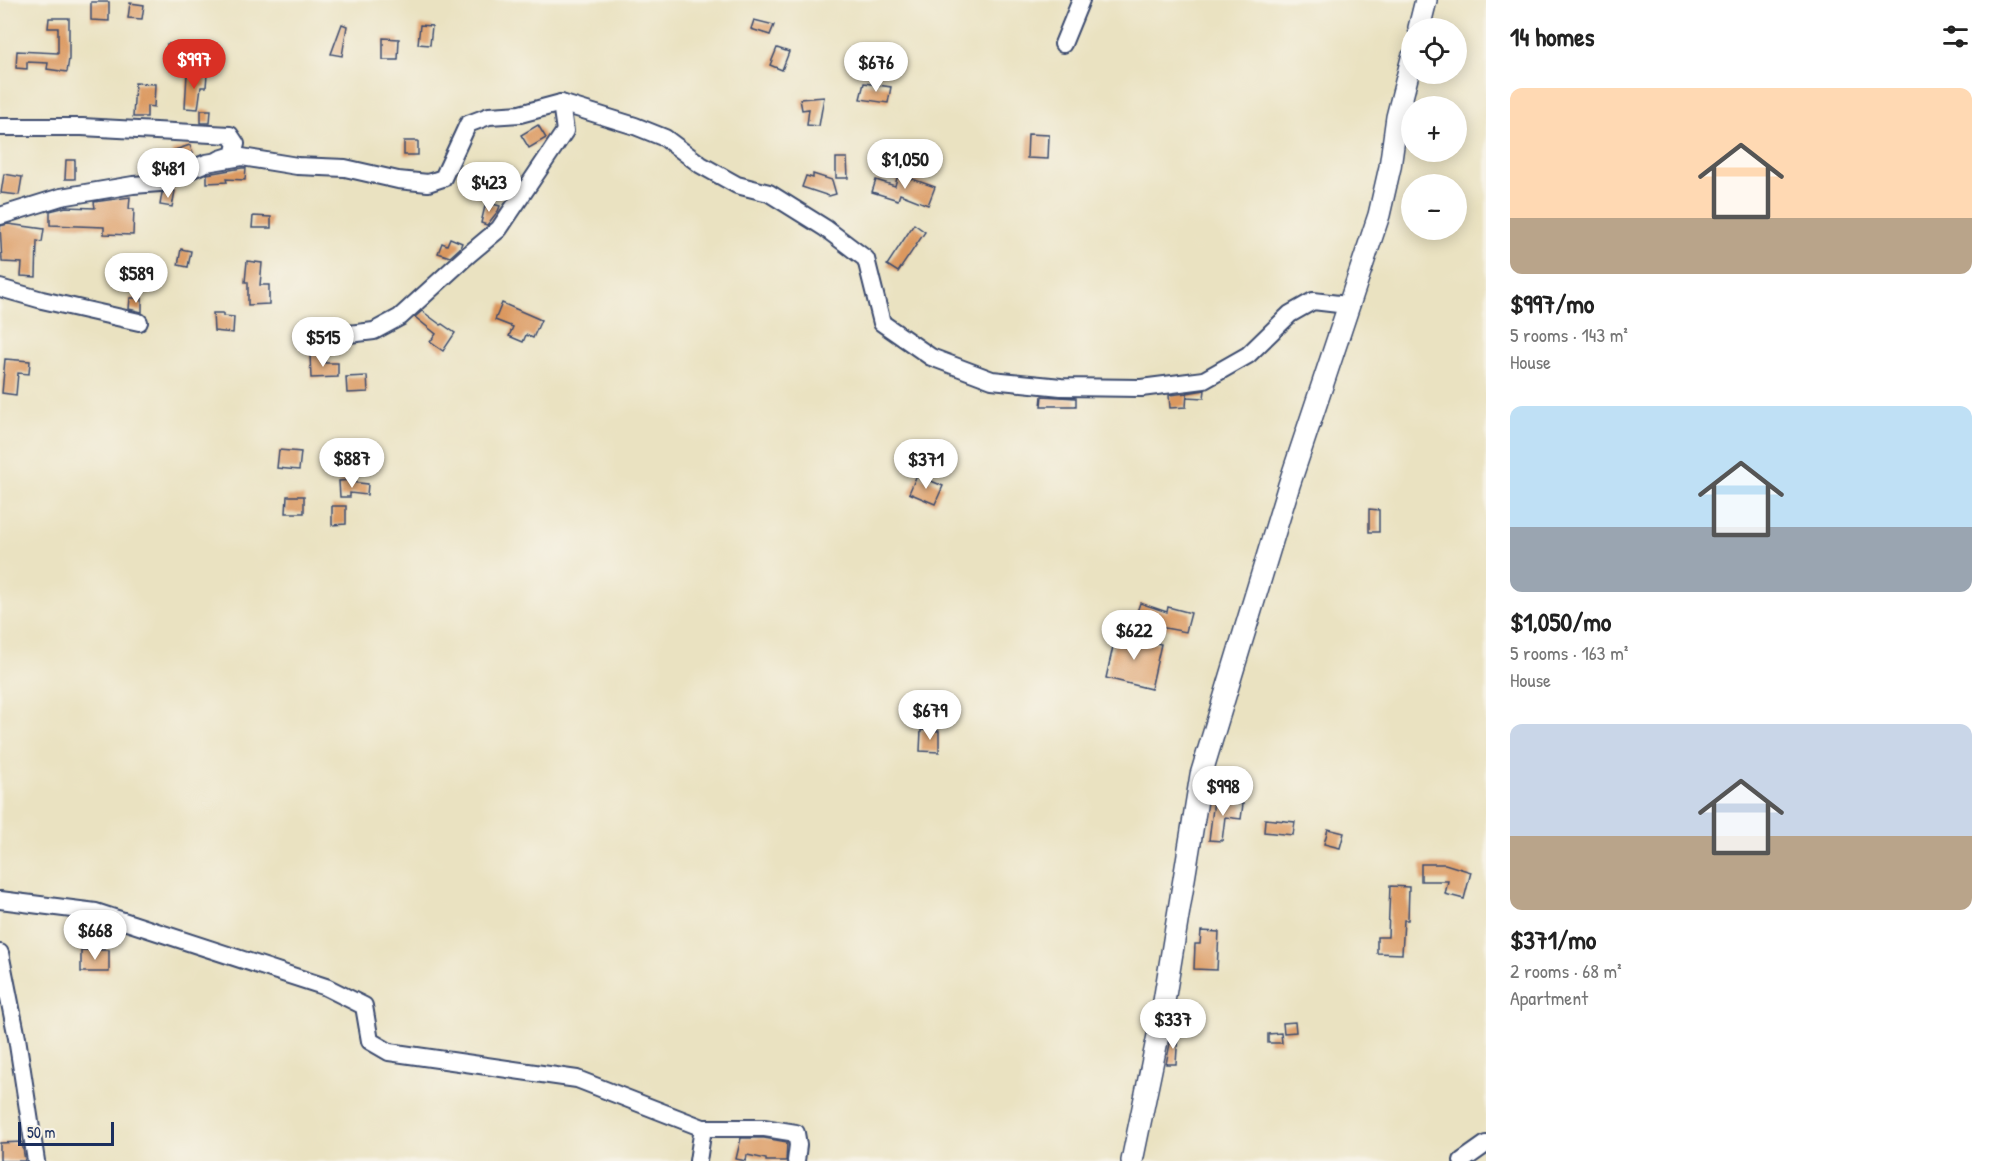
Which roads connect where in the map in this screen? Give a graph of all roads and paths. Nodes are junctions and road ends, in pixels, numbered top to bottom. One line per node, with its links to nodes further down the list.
1 (1081, 0): 4 (street)
2 (1426, 0): 3 (main road)
3 (1422, 18)
4 (1063, 44)
5 (1405, 84): 11 (main road)
6 (561, 103): 8 (street); 11 (street); 13 (street)
7 (0, 127): 8 (street)
8 (206, 163): 9 (street)
9 (0, 216)
10 (0, 288): 12 (street)
11 (1347, 305): 21 (main road)
12 (139, 322)
13 (308, 339)
14 (0, 900): 16 (street)
15 (0, 953): 18 (street)
16 (703, 1128): 19 (street); 20 (street)
17 (1486, 1144): 22 (street)
18 (36, 1161)
19 (698, 1161)
20 (796, 1161)
21 (1132, 1161)
22 (1462, 1161)

